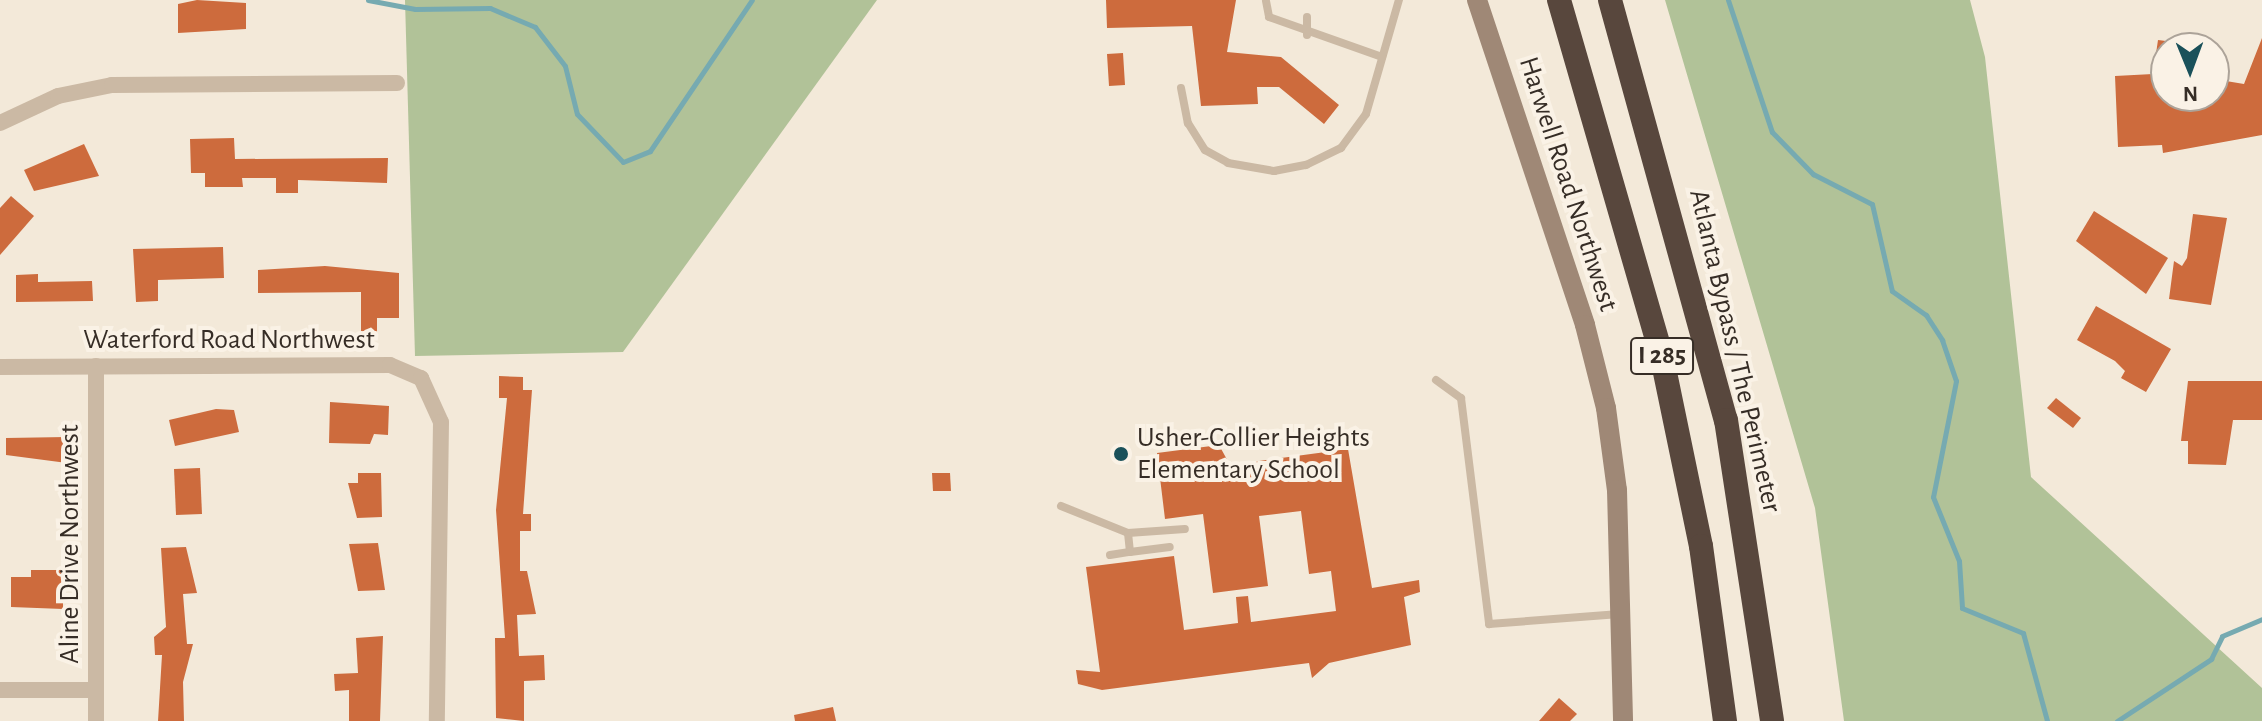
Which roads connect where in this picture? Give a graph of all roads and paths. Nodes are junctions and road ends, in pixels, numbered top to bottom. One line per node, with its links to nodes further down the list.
1 (1399, 0): 8 (lane)
2 (1477, 0): 21 (street, Harwell Road Northwest)
3 (1559, 0): 27 (highway, I 285)
4 (1610, 0): 28 (highway, Atlanta Bypass / The Perimeter / I 285)
5 (1266, 1): 7 (lane)
6 (1307, 17): 7 (lane)
7 (1307, 35): 8 (lane)
8 (1382, 57): 10 (lane)
9 (397, 83): 11 (street)
10 (1181, 88)
11 (0, 123)
12 (96, 366): 13 (street, Waterford Road Northwest); 23 (street, Aline Drive Northwest); 25 (street, Waterford Road Northwest)
13 (0, 367)
14 (1436, 380): 21 (lane)
15 (1061, 506): 17 (lane)
16 (1185, 529): 17 (lane)
17 (1128, 533): 19 (lane)
18 (1170, 547): 19 (lane)
19 (1130, 552): 20 (lane)
20 (1110, 555)
21 (1620, 614): 26 (street, Harwell Road Northwest)
22 (0, 690): 23 (street)
23 (96, 690): 24 (street, Aline Drive Northwest)
24 (96, 721)
25 (437, 721)
26 (1623, 721)
27 (1725, 721)
28 (1772, 721)

